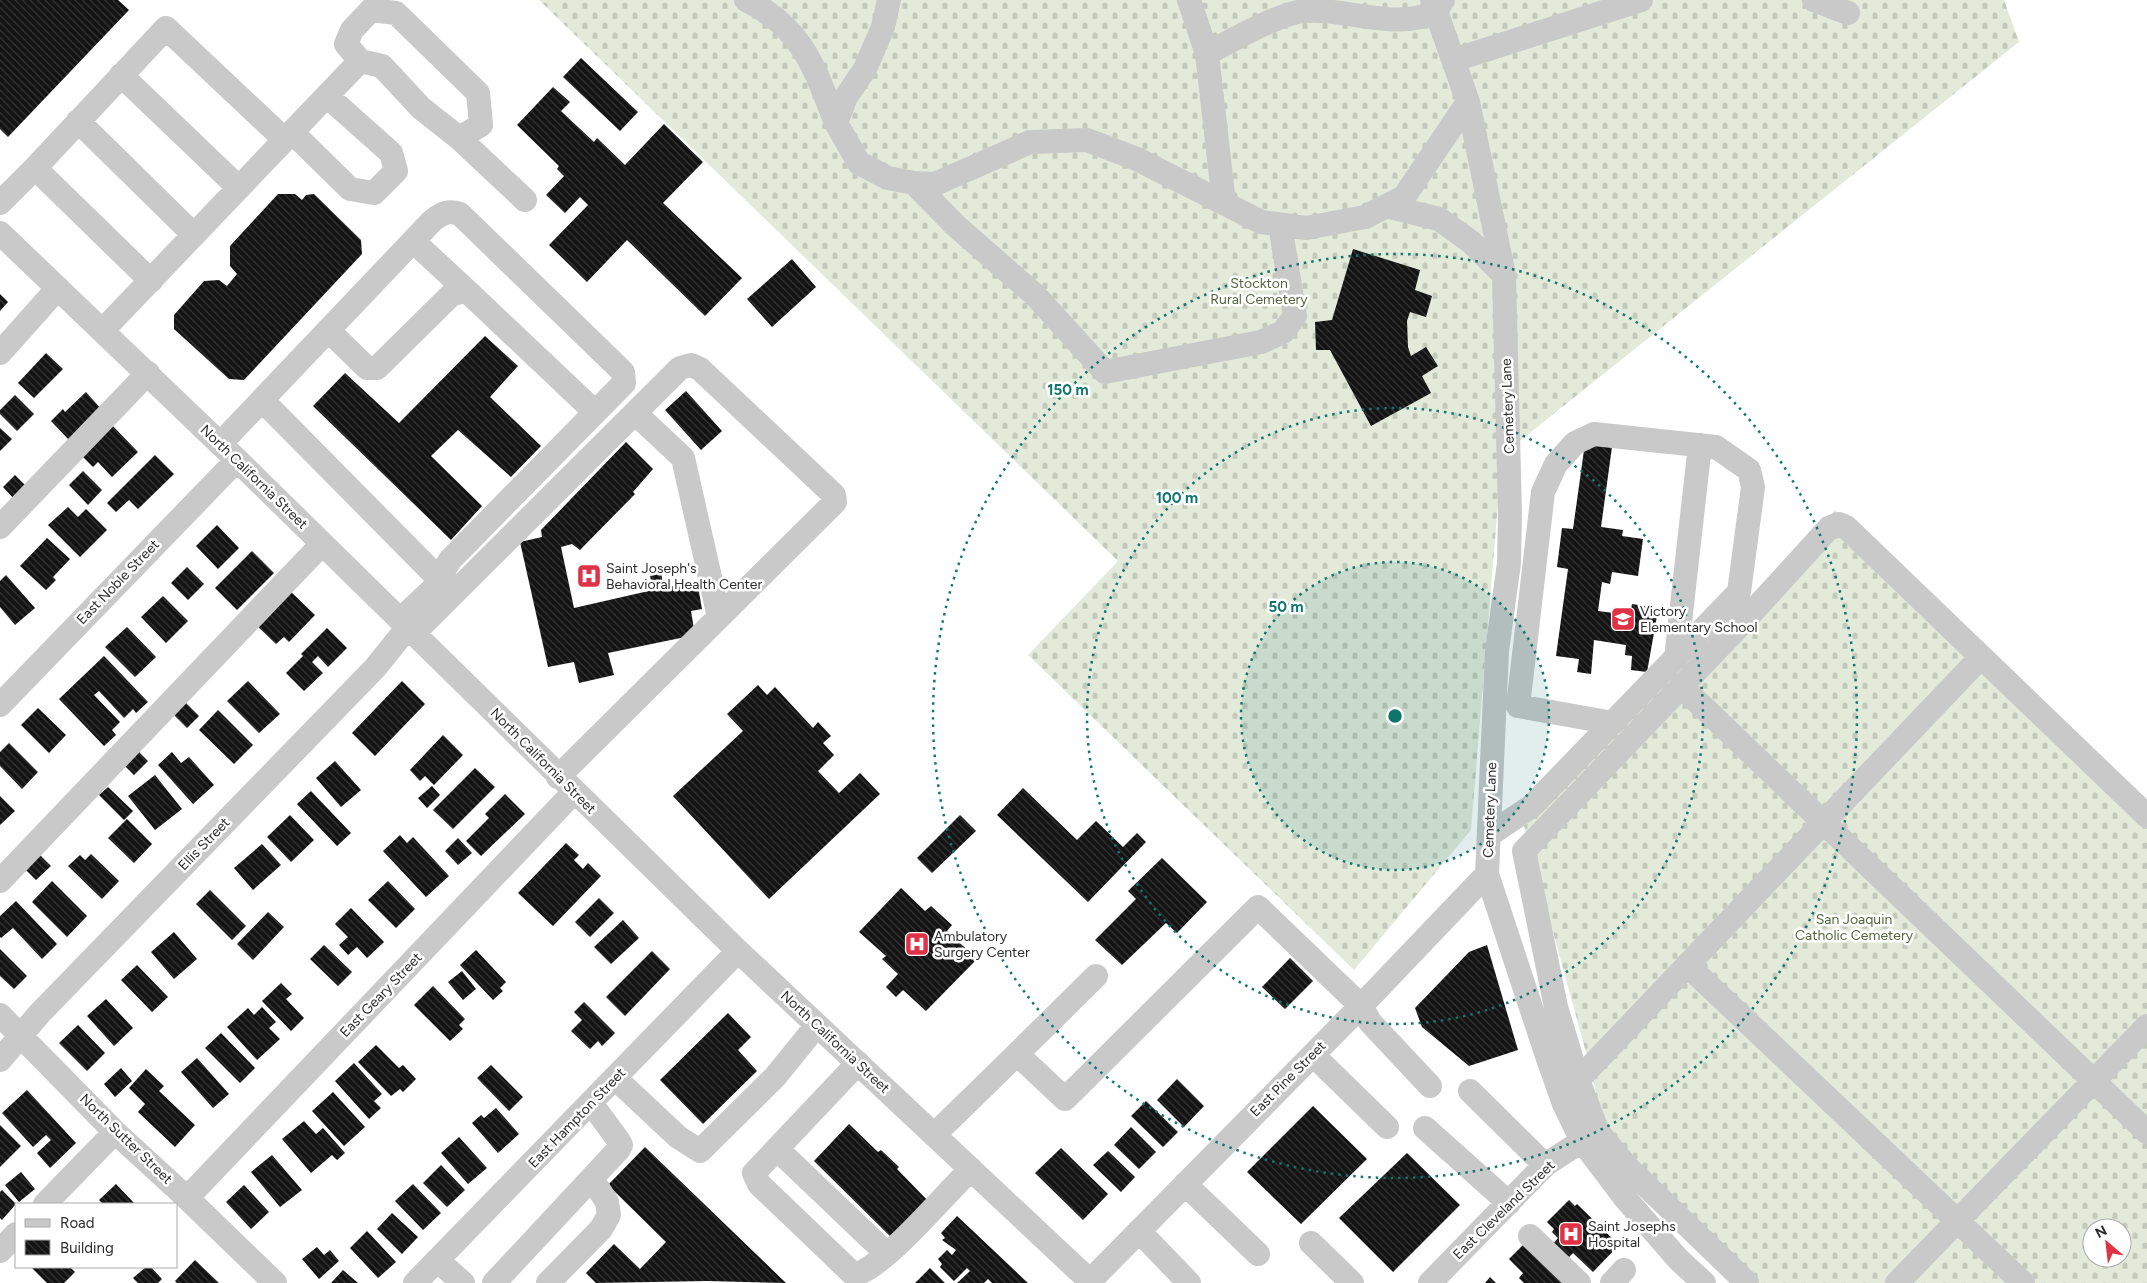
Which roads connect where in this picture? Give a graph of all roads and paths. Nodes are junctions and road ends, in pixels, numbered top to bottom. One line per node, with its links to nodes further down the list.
1 (746, 0): 15 (street)
2 (889, 0): 15 (street)
3 (1189, 0): 8 (street)
4 (1641, 0): 9 (street)
5 (1814, 0): 7 (street)
6 (1437, 4): 8 (street); 9 (street, Cemetery Lane)
7 (1848, 13)
8 (1207, 54): 23 (street)
9 (1454, 60): 13 (street, Cemetery Lane)
10 (360, 61): 12 (street); 17 (street); 17 (street)
11 (121, 75): 14 (street); 16 (street); 20 (street)
12 (327, 96): 16 (street); 16 (street)
13 (1468, 102): 24 (street); 29 (street, Cemetery Lane)
14 (78, 122): 18 (street); 27 (street)
15 (836, 122): 19 (street)
16 (288, 136): 20 (street)
17 (458, 138): 21 (street)
18 (35, 168): 22 (street); 30 (street)
19 (914, 183): 23 (street); 25 (street)
20 (239, 188): 27 (street)
21 (525, 200)
22 (0, 203)
23 (1224, 203): 25 (street)
24 (1386, 206): 25 (street); 29 (street)
25 (1280, 224)
26 (0, 233): 31 (street, North California Street)
27 (194, 235): 30 (street)
28 (413, 241): 32 (street); 34 (street, East Noble Street); 38 (street, East Noble Street)
29 (1504, 275): 55 (street, Cemetery Lane)
30 (151, 281): 33 (street)
31 (58, 288): 33 (street, North California Street); 35 (street)
32 (467, 291): 34 (street); 38 (street)
33 (104, 330): 36 (street, North California Street)
34 (328, 330): 37 (street, East Noble Street)
35 (0, 354)
36 (148, 373): 41 (street, North California Street); 42 (street)
37 (262, 400): 41 (street, East Noble Street); 44 (street)
38 (595, 412): 44 (street, East Noble Street)
39 (635, 413): 45 (street); 45 (street, East Geary Street); 46 (street)
40 (1700, 445): 48 (street); 48 (street); 51 (street)
41 (228, 452): 43 (street, North California Street); 50 (street, East Noble Street)
42 (0, 528)
43 (322, 544): 46 (street, North California Street); 57 (street)
44 (439, 579): 46 (street, East Noble Street)
45 (719, 617): 52 (street, East Geary Street)
46 (407, 627): 52 (street, North California Street); 65 (street, Ellis Street)
47 (1982, 657): 49 (street); 53 (street); 54 (street)
48 (1676, 658): 51 (street)
49 (1681, 686): 54 (street); 71 (street)
50 (0, 705)
51 (1613, 723): 55 (street)
52 (566, 785): 58 (street, North California Street); 87 (street, East Geary Street)
53 (2147, 816)
54 (1822, 822): 59 (street); 72 (street)
55 (1489, 835): 56 (street, Cemetery Lane)
56 (1487, 874): 61 (street, East Pine Street); 81 (street, Cemetery Lane)
57 (0, 881)
58 (738, 951): 63 (street, North California Street); 70 (street, East Hampton Street)
59 (1688, 965): 71 (street); 90 (street)
60 (1096, 976): 66 (street)
61 (1361, 1006): 66 (street); 67 (street, East Pine Street); 73 (street)
62 (0, 1015): 65 (street, North Sutter Street)
63 (817, 1025): 69 (street, North California Street); 70 (street)
64 (2147, 1026): 72 (street)
65 (21, 1036): 68 (street, Ellis Street); 78 (street, North Sutter Street)
66 (1017, 1054): 80 (street)
67 (1312, 1055): 76 (street); 86 (street, East Pine Street)
68 (0, 1060)
69 (858, 1063): 80 (street, North California Street); 82 (street)
70 (616, 1078): 75 (street, East Hampton Street)
71 (1578, 1080): 110 (street)
72 (2093, 1081): 79 (street); 90 (street)
73 (1430, 1086)
74 (1470, 1091): 83 (street)
75 (591, 1103): 85 (street); 98 (street, East Hampton Street)
76 (1387, 1127)
77 (1425, 1128): 89 (street)
78 (115, 1132): 87 (street, North Sutter Street); 88 (street)
79 (2147, 1132)
80 (934, 1135): 84 (street, North California Street)
81 (1582, 1141): 83 (street, East Cleveland Street); 109 (street, Cemetery Lane)
82 (777, 1148): 96 (street); 96 (street)
83 (1545, 1165): 89 (street, East Cleveland Street)
84 (971, 1169): 96 (street); 99 (street, North California Street)
85 (592, 1179): 103 (street); 104 (street)
86 (1185, 1184): 91 (street, East Pine Street); 97 (street)
87 (187, 1198): 100 (street, North Sutter Street)
88 (46, 1203)
89 (1509, 1203): 107 (street, East Cleveland Street)
90 (1959, 1220): 111 (street); 112 (street)
91 (1139, 1231): 99 (street, East Pine Street); 105 (street)
92 (15, 1235): 95 (street)
93 (1530, 1236): 108 (street)
94 (1311, 1243): 106 (street)
95 (0, 1251)
96 (887, 1254)
97 (1258, 1254)
98 (437, 1260): 101 (street, East Hampton Street); 102 (street)
99 (1090, 1282)
100 (275, 1283)
101 (415, 1283)
102 (463, 1283)
103 (494, 1283)
104 (548, 1283)
105 (1189, 1283)
106 (1352, 1283)
107 (1430, 1283)
108 (1579, 1283)
109 (1704, 1283)
110 (1747, 1283)
111 (1897, 1283)
112 (2023, 1283)

